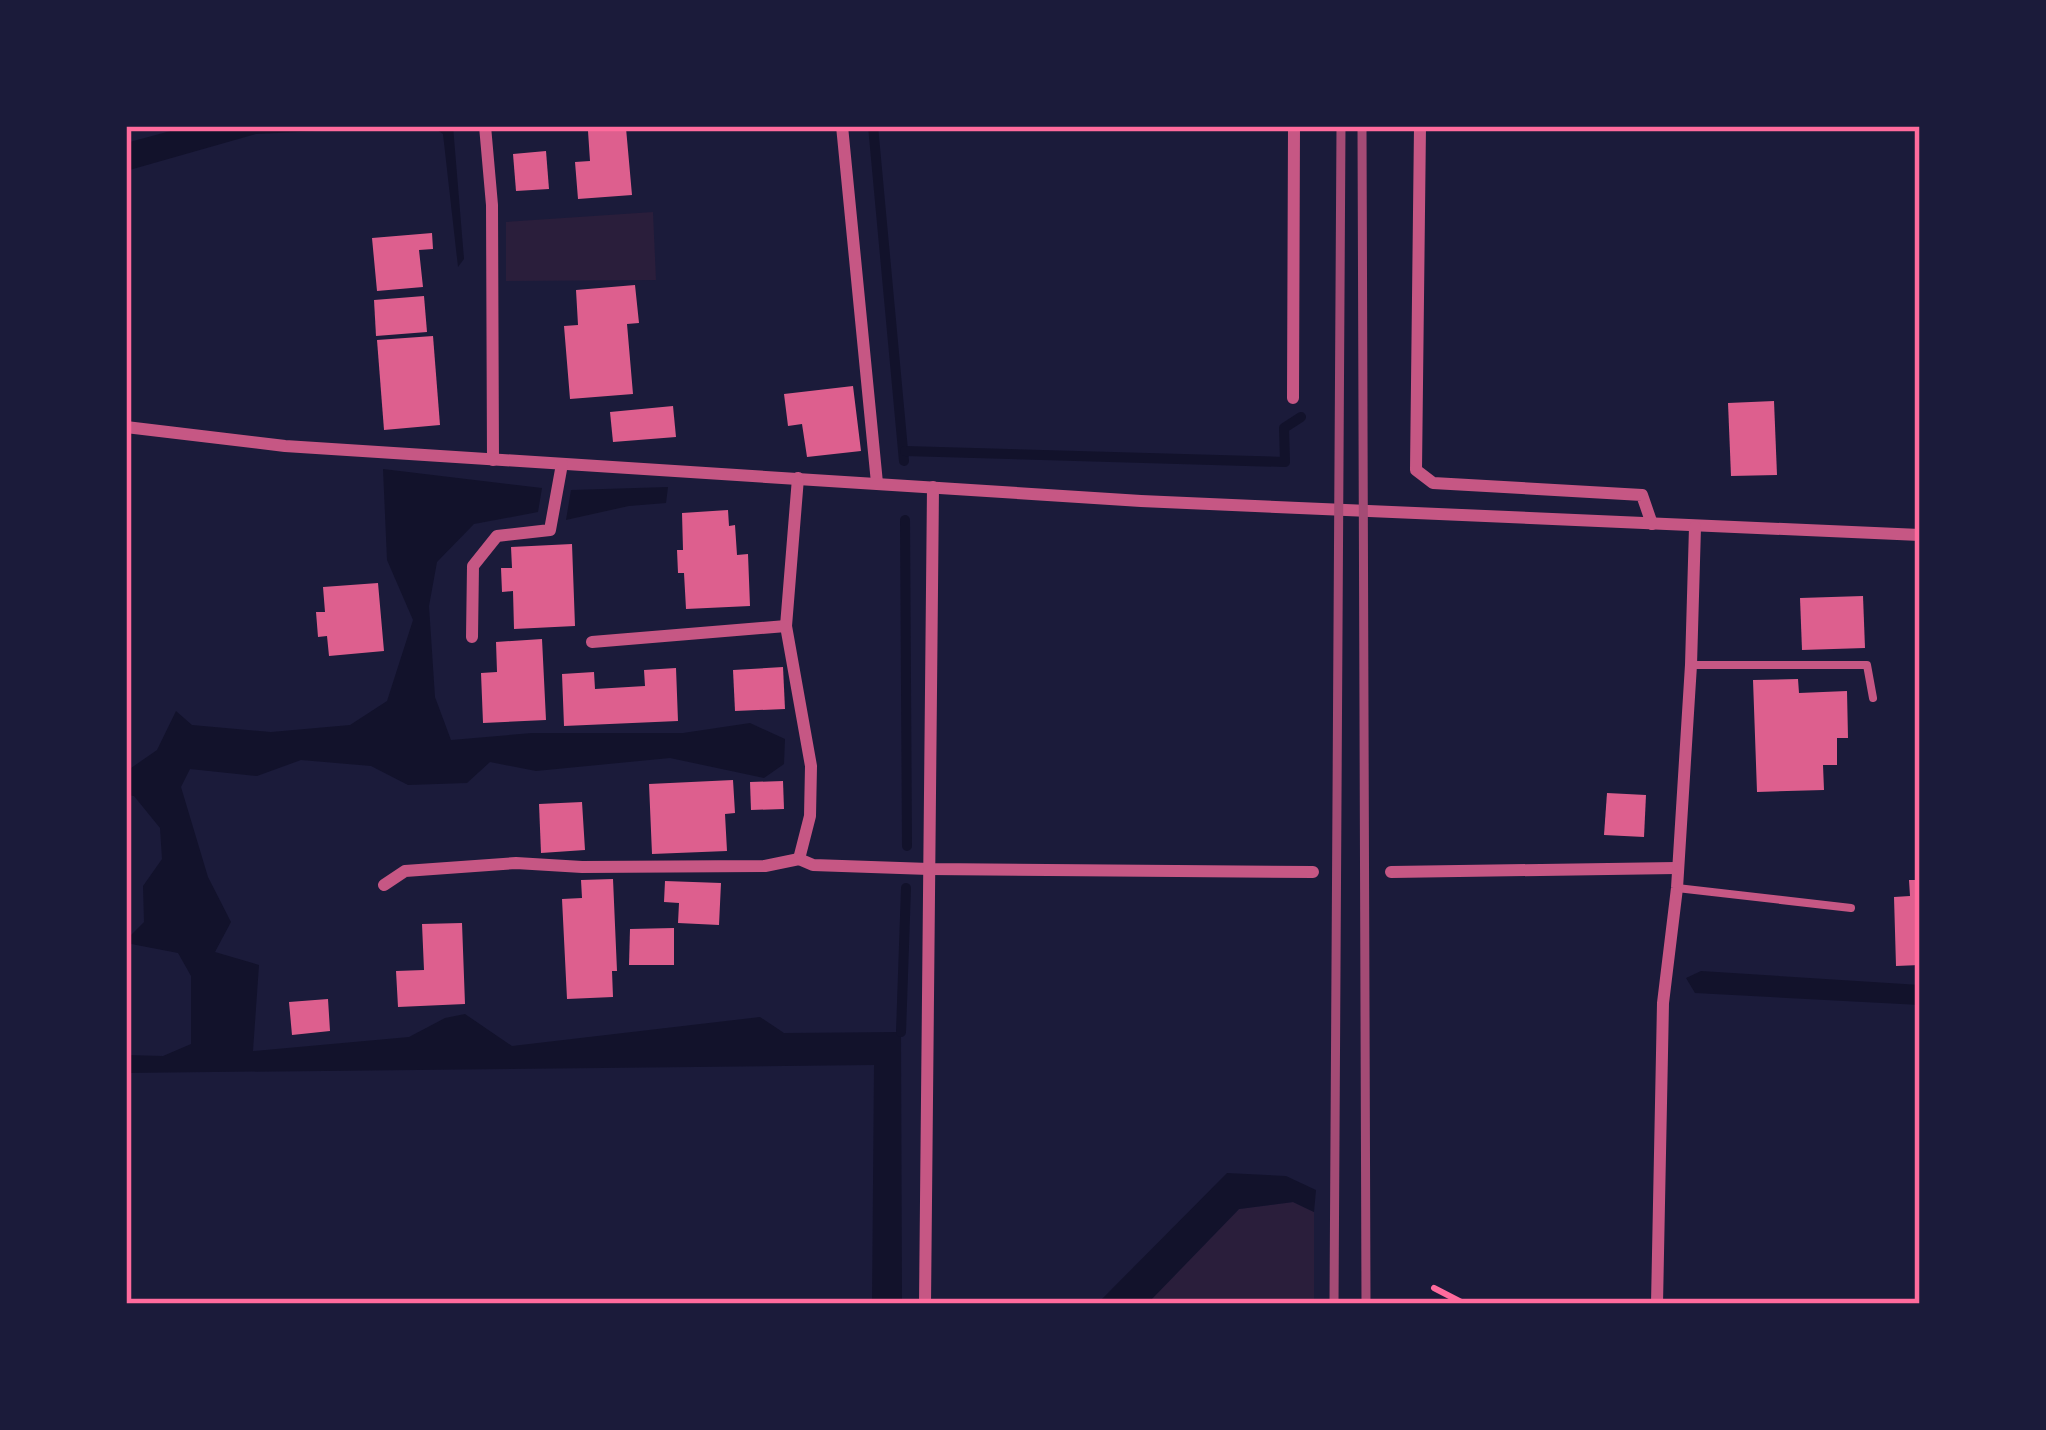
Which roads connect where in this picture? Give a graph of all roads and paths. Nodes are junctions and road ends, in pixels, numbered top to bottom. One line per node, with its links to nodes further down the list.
1 (485, 126): 7 (street)
2 (842, 126): 10 (street)
3 (1294, 126): 5 (street)
4 (1420, 126): 12 (street)
5 (1293, 398)
6 (126, 427): 7 (street)
7 (493, 460): 8 (street)
8 (562, 464): 9 (street); 16 (street)
9 (798, 478): 10 (street); 15 (street)
10 (877, 483): 11 (street)
11 (933, 487): 12 (street); 22 (street)
12 (1652, 524): 13 (street)
13 (1695, 526): 14 (street); 18 (street)
14 (1920, 535)
15 (786, 626): 17 (street); 20 (street)
16 (472, 637)
17 (592, 642)
18 (1691, 665): 19 (lane); 21 (street)
19 (1873, 698)
20 (799, 859): 22 (street); 25 (street)
21 (1676, 868): 24 (street); 26 (street)
22 (929, 869): 23 (street); 29 (street)
23 (1312, 872)
24 (1391, 872)
25 (384, 885)
26 (1677, 888): 27 (lane); 31 (street)
27 (1851, 908)
28 (1434, 1288): 30 (path)
29 (925, 1304)
30 (1466, 1304)
31 (1657, 1304)

